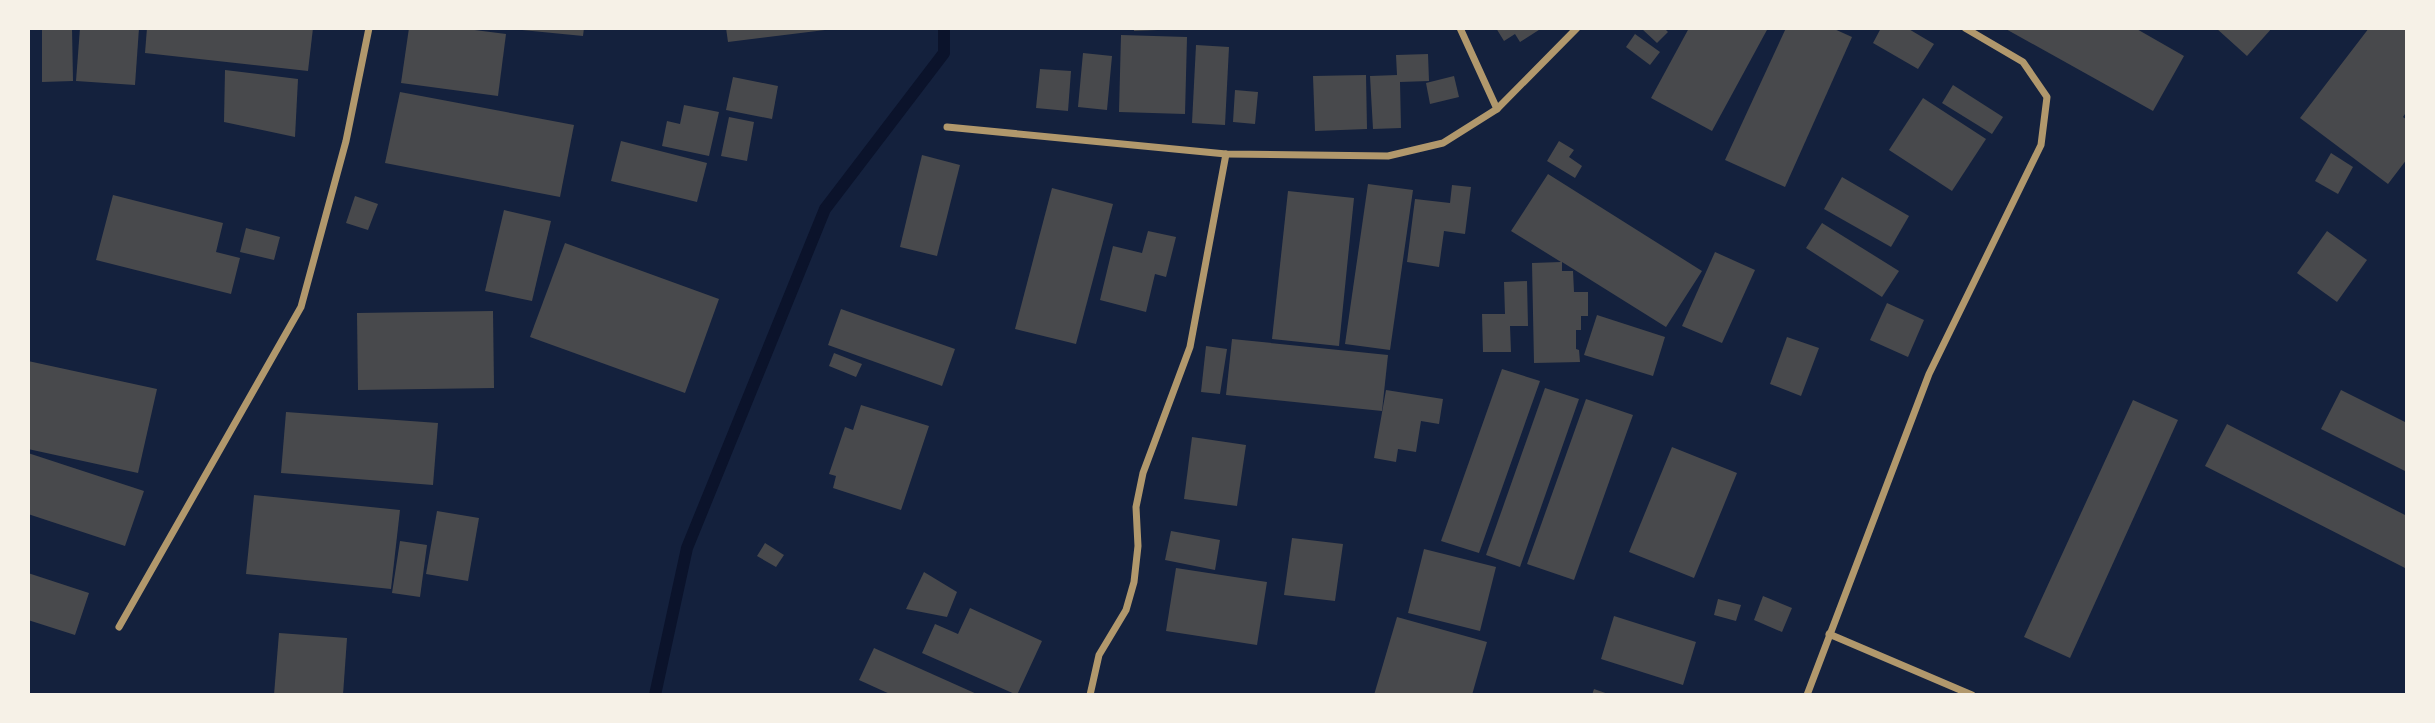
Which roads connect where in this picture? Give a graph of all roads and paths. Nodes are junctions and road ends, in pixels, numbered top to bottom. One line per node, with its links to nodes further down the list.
1 (369, 28): 8 (street)
2 (1460, 28): 5 (street)
3 (1577, 28): 5 (street)
4 (1965, 28): 9 (street)
5 (1497, 109): 7 (street)
6 (947, 127): 7 (street)
7 (1226, 154): 10 (street)
8 (119, 627)
9 (1829, 634): 11 (street); 12 (street)
10 (1090, 695)
11 (1807, 695)
12 (1972, 695)

